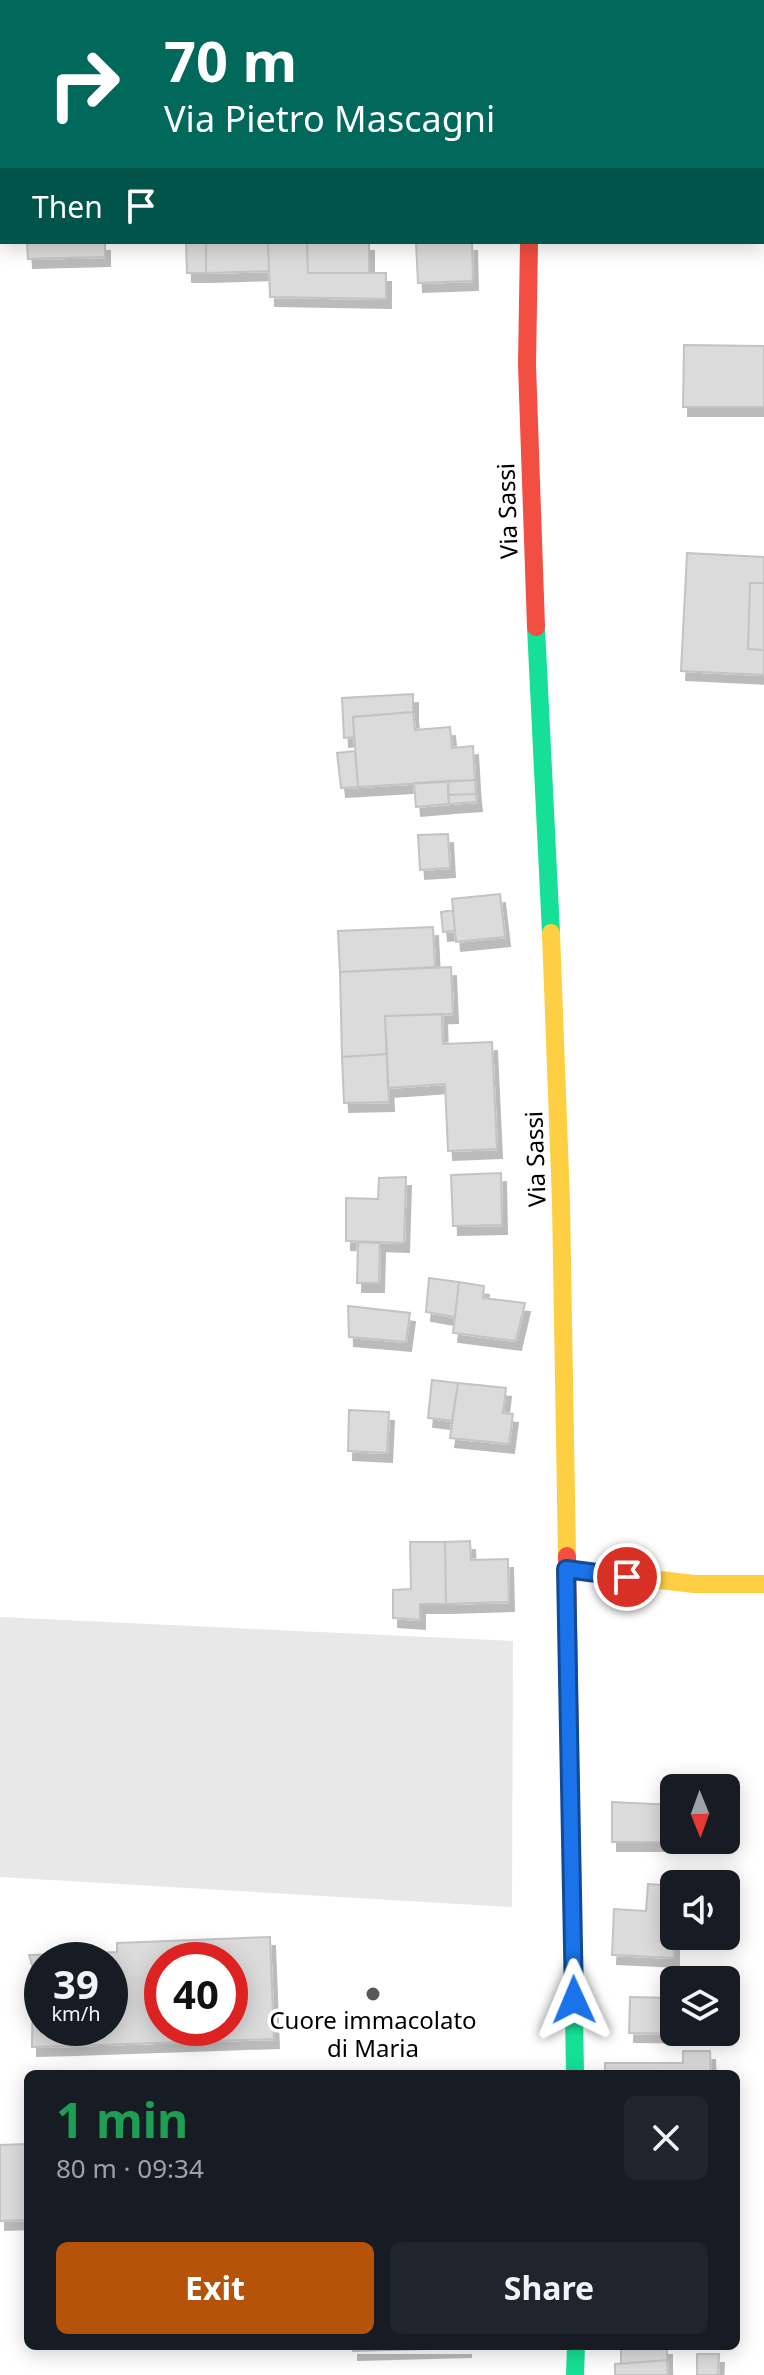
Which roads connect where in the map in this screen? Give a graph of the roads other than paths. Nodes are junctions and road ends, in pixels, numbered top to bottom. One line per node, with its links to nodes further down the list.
1 (529, 244): 2 (street, Via Sassi)
2 (566, 1569): 3 (street); 4 (street, Via Sassi)
3 (764, 1584)
4 (575, 2070)
5 (576, 2350): 6 (street)
6 (575, 2375)

